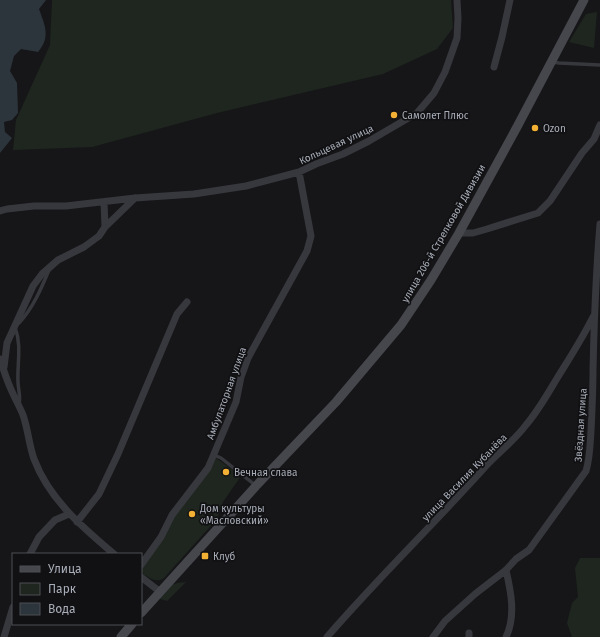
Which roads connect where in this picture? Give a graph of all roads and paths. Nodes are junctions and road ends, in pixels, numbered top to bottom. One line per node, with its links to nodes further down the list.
1 (456, 0): 8 (street, Кольцевая улица)
2 (510, 0): 6 (street)
3 (584, 0): 4 (main road, улица 206-й Стрелковой Дивизии)
4 (552, 62): 5 (lane); 14 (main road, улица 206-й Стрелковой Дивизии)
5 (600, 65)
6 (494, 67)
7 (600, 125): 14 (street)
8 (299, 172): 9 (street, Кольцевая улица); 21 (street, Амбулаторная улица)
9 (135, 198): 10 (street, Кольцевая улица); 13 (street)
10 (104, 202): 11 (street, Кольцевая улица); 13 (street)
11 (0, 211)
12 (600, 224): 16 (street, Звёздная улица)
13 (105, 227): 17 (street)
14 (459, 232): 22 (main road, улица 206-й Стрелковой Дивизии)
15 (187, 302): 24 (street)
16 (594, 314): 28 (street, Звёздная улица); 36 (street, улица Василия Кубанёва)
17 (14, 326): 19 (street); 20 (lane)
18 (0, 358): 19 (street)
19 (4, 372): 20 (street)
20 (19, 405): 23 (street)
21 (214, 455): 22 (lane); 27 (street, Амбулаторная улица)
22 (256, 486): 30 (main road, улица 206-й Стрелковой Дивизии)
23 (69, 514): 24 (street); 25 (street)
24 (77, 522): 26 (street)
25 (31, 553)
26 (113, 553)
27 (142, 564)
28 (506, 570): 37 (street, Звёздная улица); 38 (street)
29 (142, 578): 30 (street)
30 (159, 591): 32 (main road, улица 206-й Стрелковой Дивизии)
31 (12, 610): 34 (street)
32 (142, 612)
33 (131, 625): 35 (main road)
34 (4, 637)
35 (121, 637)
36 (327, 637)
37 (433, 637)
38 (506, 637)

